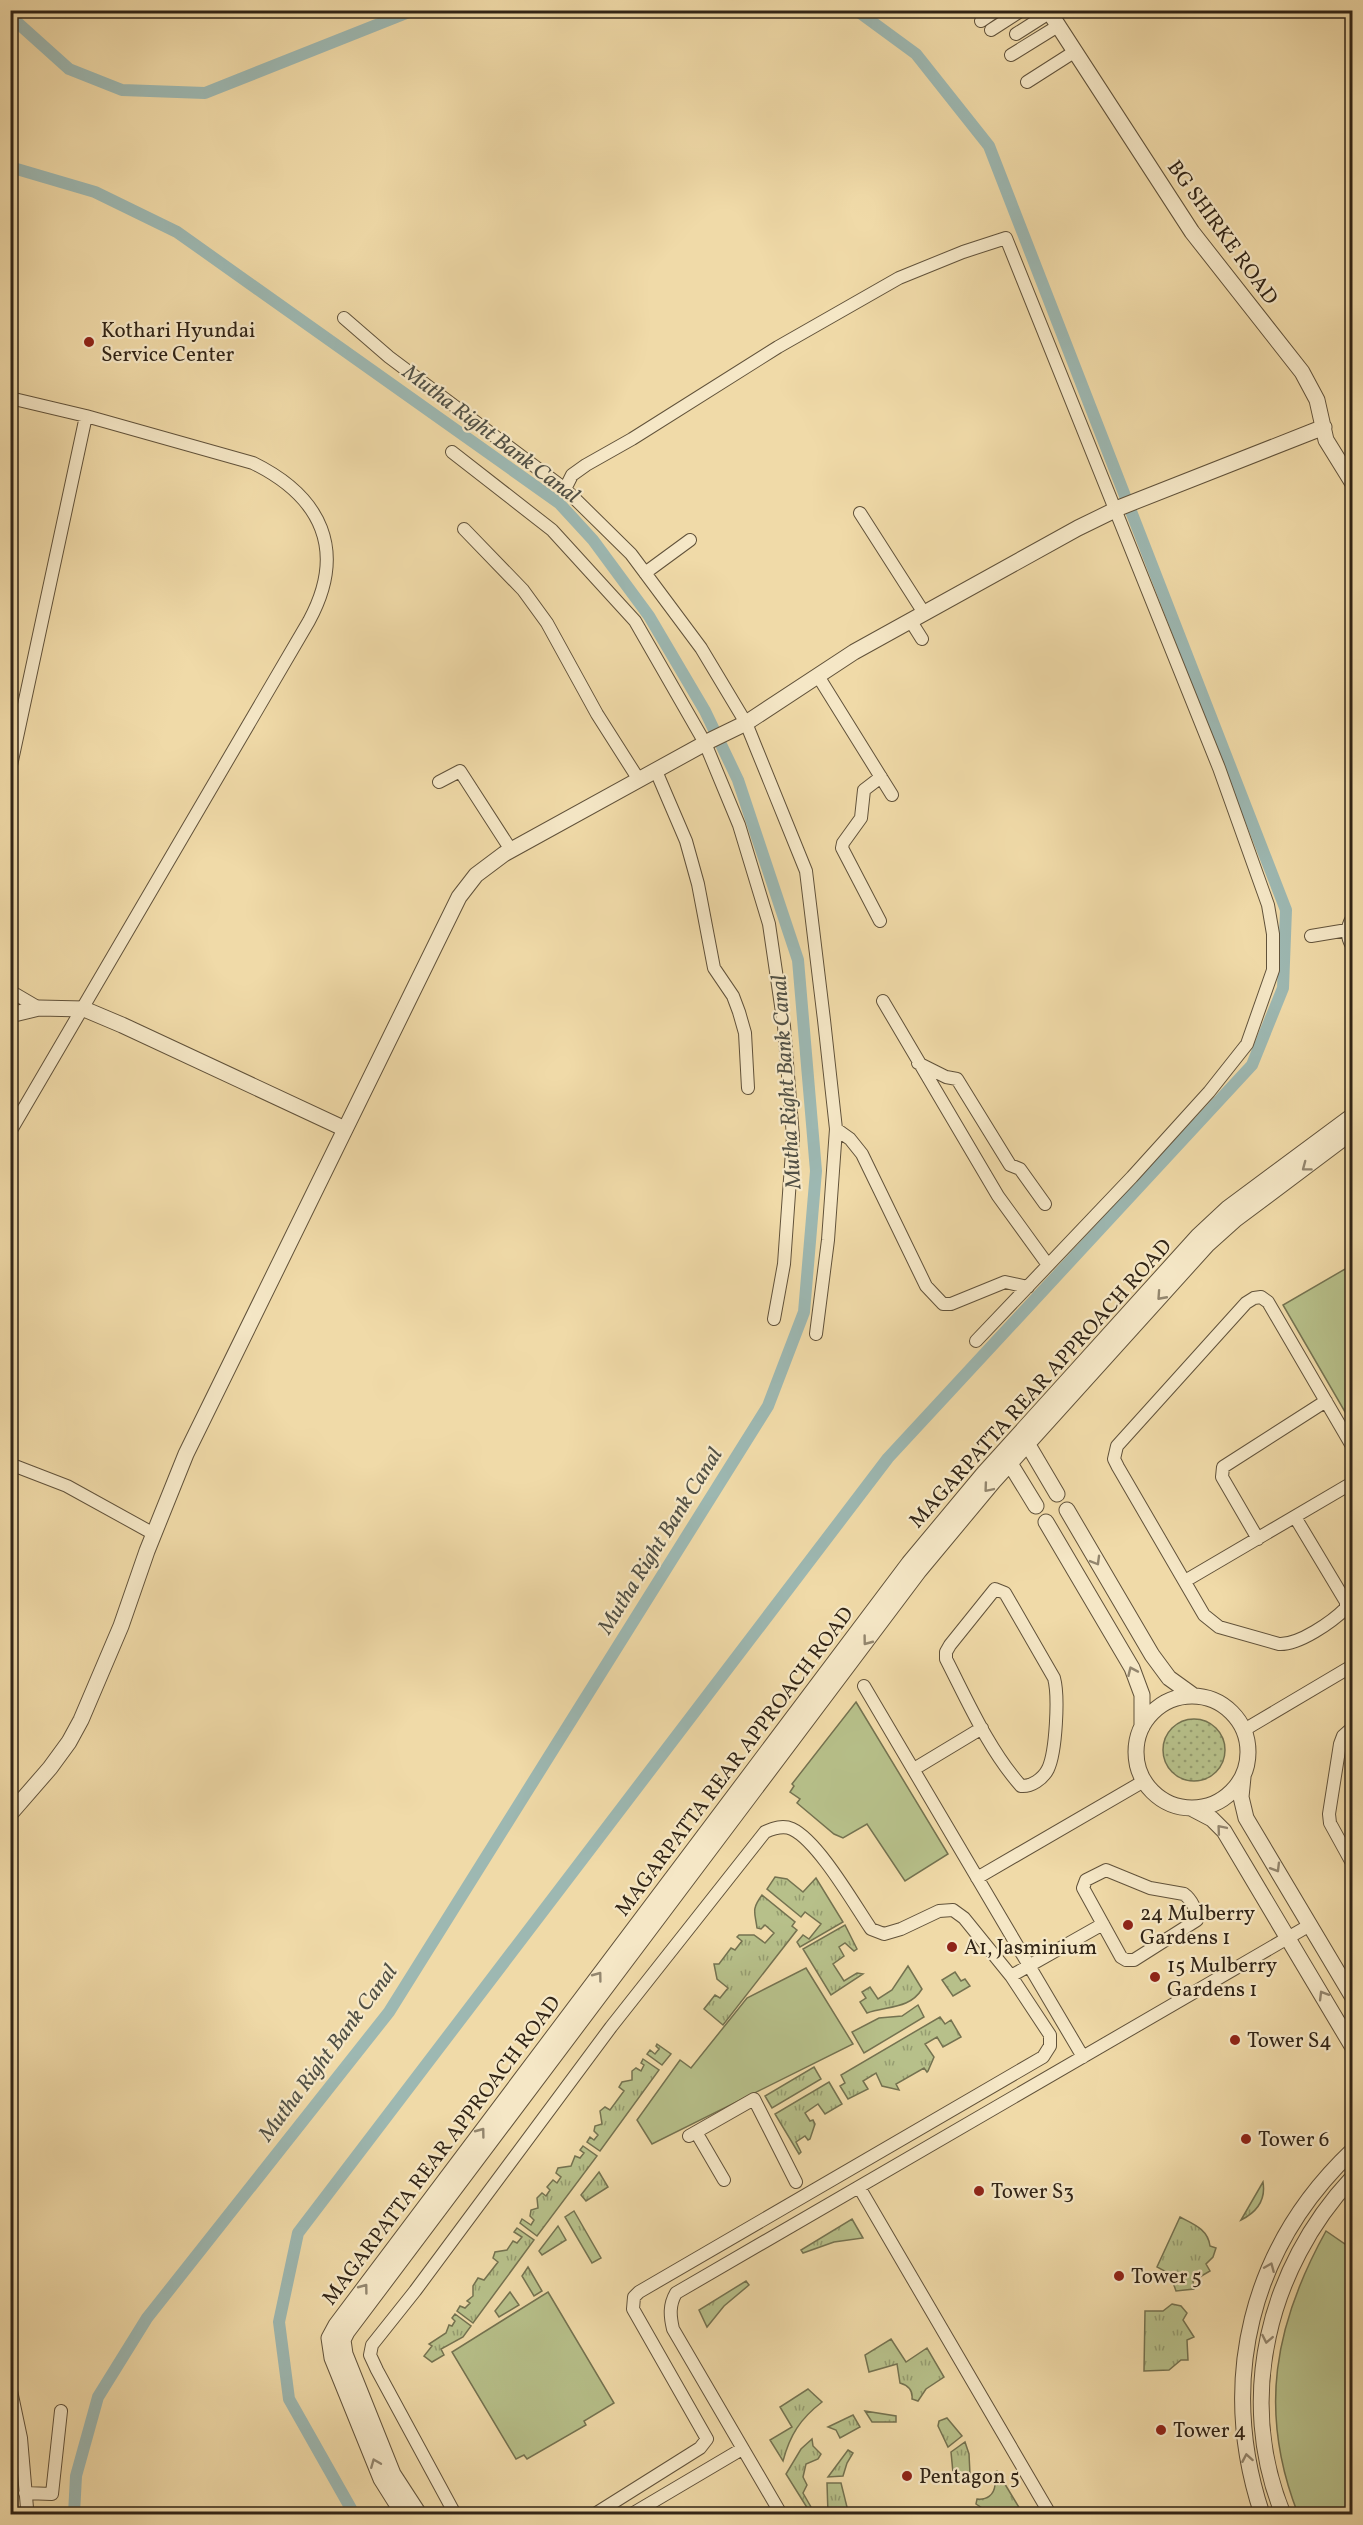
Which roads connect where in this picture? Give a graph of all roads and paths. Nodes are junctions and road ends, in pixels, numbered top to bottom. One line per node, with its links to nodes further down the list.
1 (997, 10): 4 (street)
2 (1022, 10): 5 (street)
3 (1051, 16): 6 (street); 7 (street, BG SHIRKE ROAD); 8 (street)
4 (981, 21)
5 (991, 30)
6 (1016, 34)
7 (1074, 52): 9 (street); 13 (street, BG SHIRKE ROAD)
8 (1011, 55)
9 (1027, 82)
10 (344, 318): 16 (street)
11 (10, 398): 12 (street)
12 (87, 416): 28 (street); 43 (street)
13 (1324, 427): 15 (street, BG SHIRKE ROAD); 17 (street)
14 (452, 452): 27 (street)
15 (1353, 482)
16 (565, 489): 17 (street); 21 (street)
17 (1118, 509): 22 (street); 53 (street)
18 (860, 513): 22 (street)
19 (464, 529): 31 (street)
20 (690, 540): 21 (street)
21 (645, 573): 26 (street)
22 (924, 613): 23 (street)
23 (910, 620): 24 (street); 25 (street)
24 (922, 639)
25 (818, 676): 26 (street); 30 (street)
26 (741, 725): 27 (street); 49 (street)
27 (708, 741): 29 (street); 55 (street)
28 (10, 770)
29 (656, 771): 31 (street); 46 (street)
30 (882, 777): 33 (street); 36 (street)
31 (639, 780): 34 (street)
32 (439, 782): 34 (street)
33 (892, 795)
34 (511, 850): 48 (street)
35 (1353, 918): 37 (street)
36 (880, 921)
37 (1347, 930): 38 (street); 39 (street)
38 (1311, 936)
39 (1353, 946)
40 (10, 991): 42 (street)
41 (883, 1001): 45 (street)
42 (39, 1008): 43 (street); 44 (street)
43 (84, 1009): 48 (street); 50 (street)
44 (10, 1015)
45 (917, 1062): 52 (street); 53 (street)
46 (748, 1088)
47 (1353, 1116): 59 (street, MAGARPATTA REAR APPROACH ROAD)
48 (345, 1129): 69 (street)
49 (836, 1129): 54 (street); 56 (street)
50 (10, 1132)
51 (1353, 1132): 59 (street, MAGARPATTA REAR APPROACH ROAD, one-way to 59)
52 (1045, 1204)
53 (1048, 1265): 54 (street)
54 (1028, 1287): 57 (street)
55 (774, 1319)
56 (816, 1334)
57 (976, 1341)
58 (1326, 1401): 60 (street); 70 (street); 71 (street)
59 (1024, 1438): 61 (street, MAGARPATTA REAR APPROACH ROAD); 64 (street)
60 (1353, 1446)
61 (1006, 1458): 65 (street); 107 (street, MAGARPATTA REAR APPROACH ROAD, one-way to 61); 108 (street, MAGARPATTA REAR APPROACH ROAD, one-way to 108)
62 (10, 1464): 69 (street)
63 (1353, 1483): 67 (street)
64 (1057, 1494)
65 (1036, 1506)
66 (1067, 1510): 74 (street, one-way to 74)
67 (1295, 1517): 70 (street); 71 (street)
68 (1046, 1522): 75 (street, one-way to 68)
69 (154, 1534): 83 (street)
70 (1257, 1539): 71 (street)
71 (1185, 1581)
72 (1353, 1666): 78 (street)
73 (864, 1686): 79 (street)
74 (1194, 1696): 75 (street); 78 (street)
75 (1142, 1727): 81 (street)
76 (982, 1728): 76 (street); 79 (street)
77 (1353, 1728): 84 (street)
78 (1244, 1730): 80 (street)
79 (914, 1769): 85 (street)
80 (1243, 1777): 82 (street); 87 (street, one-way to 87)
81 (1144, 1781): 82 (street); 85 (street)
82 (1191, 1808): 88 (street, one-way to 82)
83 (10, 1814)
84 (1350, 1855)
85 (977, 1878): 89 (street)
86 (1103, 1924): 86 (street); 89 (street)
87 (1310, 1925): 88 (street); 91 (street)
88 (1288, 1938): 92 (street, one-way to 88); 93 (street)
89 (1029, 1965): 90 (street); 93 (street)
90 (1011, 1976): 99 (street); 109 (street)
91 (1353, 1996)
92 (1353, 2046)
93 (1083, 2057): 98 (street)
94 (1353, 2151): 114 (street, one-way to 94)
95 (1353, 2178): 115 (street, one-way to 115)
96 (724, 2181): 97 (street)
97 (796, 2182)
98 (859, 2187): 100 (street); 113 (street)
99 (800, 2198): 100 (street); 106 (street)
100 (810, 2216): 103 (street)
101 (10, 2386): 104 (street)
102 (62, 2411): 104 (street)
103 (742, 2449): 111 (street); 112 (street)
104 (25, 2493): 105 (street)
105 (27, 2508)
106 (609, 2511): 110 (street)
107 (403, 2514)
108 (419, 2514)
109 (455, 2514)
110 (595, 2514)
111 (632, 2514)
112 (781, 2514)
113 (1050, 2514)
114 (1262, 2514)
115 (1282, 2514)

